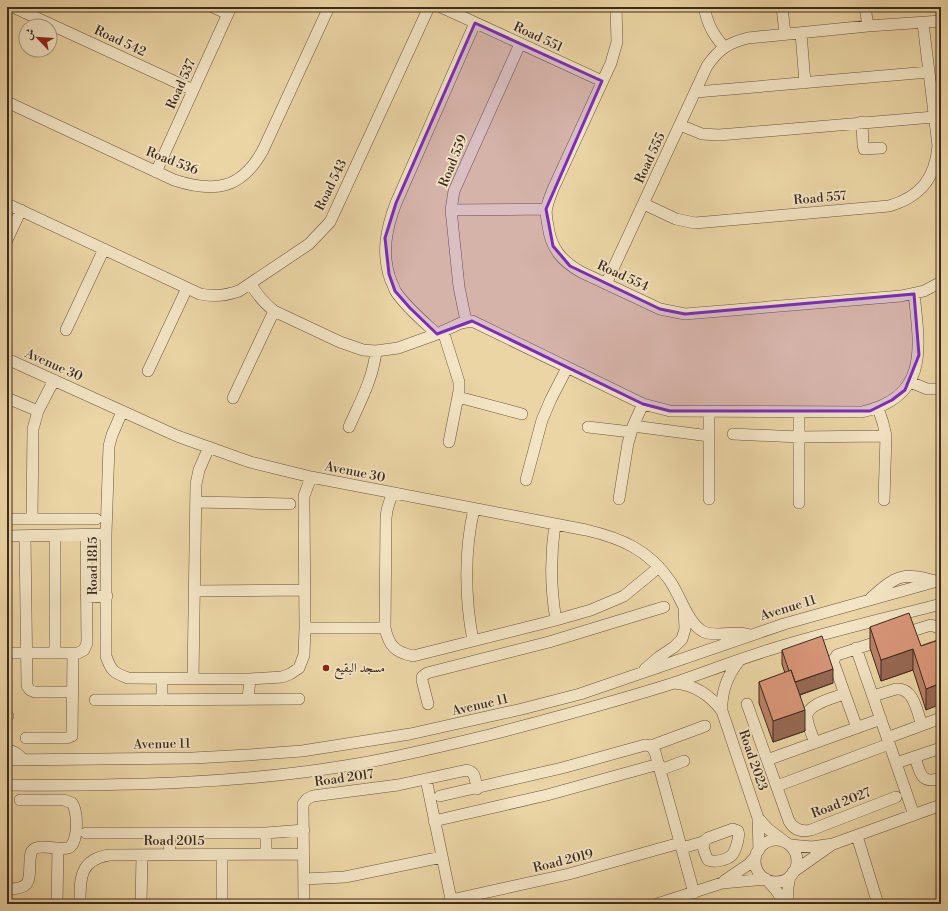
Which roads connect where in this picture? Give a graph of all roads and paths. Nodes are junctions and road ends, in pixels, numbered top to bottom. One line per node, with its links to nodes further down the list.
1 (13, 7): 22 (street, Road 542)
2 (213, 7): 10 (street)
3 (329, 7): 29 (street, Road 536)
4 (429, 7): 38 (street, Road 543)
5 (441, 7): 12 (street, Road 551)
6 (616, 7): 20 (street, Road 554)
7 (704, 7): 18 (street)
8 (782, 7): 16 (street)
9 (866, 7): 14 (street)
10 (230, 10): 22 (street, Road 537)
11 (941, 21): 13 (street, Road 555)
12 (475, 23): 17 (street, Road 551); 45 (street)
13 (923, 23): 14 (street, Road 555); 19 (street, Road 557)
14 (868, 26): 15 (street, Road 555)
15 (801, 33): 16 (street, Road 555); 21 (street)
16 (784, 34): 18 (street, Road 555)
17 (520, 44): 20 (street, Road 551); 34 (street, Road 559)
18 (724, 47): 23 (street, Road 555)
19 (929, 72): 21 (street); 25 (street, Road 557)
20 (602, 81): 32 (street, Road 554)
21 (805, 83): 23 (street)
22 (193, 90): 29 (street, Road 537)
23 (696, 92): 27 (street, Road 555)
24 (7, 102): 29 (street, Road 536)
25 (934, 117): 26 (street); 31 (street, Road 557)
26 (862, 122): 27 (street); 28 (street)
27 (680, 125): 31 (street, Road 555)
28 (881, 148)
29 (156, 172)
30 (7, 204): 33 (street, Road 543)
31 (644, 204): 39 (street, Road 555)
32 (546, 209): 34 (street); 39 (street, Road 554)
33 (21, 210): 35 (street); 36 (street, Road 543)
34 (451, 210): 43 (street, Road 559)
35 (7, 240)
36 (104, 248): 40 (street, Road 543); 44 (street)
37 (941, 282): 41 (street, Road 554)
38 (251, 284): 40 (street, Road 543); 42 (street)
39 (606, 284): 41 (street, Road 554)
40 (187, 288): 49 (street)
41 (914, 294): 51 (street)
42 (274, 310): 46 (street); 55 (street)
43 (466, 321): 45 (street); 48 (street)
44 (66, 330)
45 (440, 333): 46 (street); 53 (street)
46 (376, 351): 63 (street)
47 (7, 359): 50 (street, Avenue 30)
48 (568, 368): 56 (street); 73 (street)
49 (148, 371)
50 (54, 380): 58 (street); 59 (street, Avenue 30)
51 (910, 382): 52 (street); 57 (street)
52 (941, 390)
53 (458, 397): 62 (street); 70 (street)
54 (7, 398): 58 (street)
55 (233, 398)
56 (643, 404): 60 (street); 65 (street)
57 (878, 408): 61 (street); 68 (street)
58 (38, 410): 83 (street)
59 (122, 412): 71 (street, Avenue 30); 86 (street, Road 1815)
60 (709, 412): 61 (street); 67 (street)
61 (799, 412): 69 (street)
62 (522, 414)
63 (349, 427)
64 (588, 427): 65 (street)
65 (632, 429): 67 (street); 75 (street)
66 (733, 434): 69 (street)
67 (709, 436): 76 (street)
68 (886, 436): 69 (street); 77 (street)
69 (799, 437): 79 (street)
70 (449, 442)
71 (209, 447): 72 (street, Avenue 30); 78 (street)
72 (311, 477): 74 (street, Avenue 30); 93 (street, Road 1815)
73 (526, 480)
74 (392, 494): 81 (street, Avenue 30); 103 (street)
75 (619, 499)
76 (709, 499)
77 (884, 500)
78 (196, 502): 80 (street); 94 (street)
79 (799, 503)
80 (290, 504)
81 (474, 509): 85 (street, Avenue 30); 107 (street)
82 (7, 519): 83 (street); 88 (street)
83 (32, 519): 84 (street)
84 (96, 519)
85 (555, 524): 91 (street, Avenue 30); 101 (street)
86 (106, 534): 87 (street); 95 (street, Road 1815)
87 (86, 535): 90 (street); 96 (street)
88 (7, 536): 89 (street)
89 (25, 536): 90 (street); 111 (street)
90 (54, 536): 112 (street)
91 (659, 567): 99 (street, Avenue 30); 100 (street)
92 (939, 580): 106 (street, Avenue 11)
93 (304, 590): 94 (street); 102 (street, Road 1815)
94 (195, 591): 117 (street)
95 (107, 596): 96 (street); 118 (street, Road 1815)
96 (86, 597): 113 (street)
97 (941, 604): 114 (street)
98 (664, 607): 104 (street)
99 (684, 608): 106 (street, Avenue 30); 116 (street, Avenue 30)
100 (591, 610): 101 (street); 104 (street)
101 (556, 620): 107 (street)
102 (305, 628): 103 (street); 119 (street, Road 1815)
103 (385, 628): 108 (street)
104 (598, 628): 115 (street)
105 (941, 629): 109 (street)
106 (751, 634): 116 (street, Avenue 11)
107 (473, 641): 108 (street)
108 (448, 647): 115 (street)
109 (856, 648): 122 (street); 123 (street)
110 (7, 653): 111 (street)
111 (26, 653): 112 (street); 121 (street)
112 (55, 653): 113 (street)
113 (73, 653): 121 (street)
114 (739, 661): 120 (street); 130 (street, Road 2023)
115 (451, 666): 128 (street)
116 (642, 672): 144 (street, Avenue 11)
117 (193, 678): 118 (street, Road 1815); 119 (street, Road 1815)
118 (162, 679): 127 (street)
119 (250, 679): 124 (street)
120 (673, 683): 130 (street, Road 2023); 152 (street)
121 (72, 692): 136 (street)
122 (844, 694): 135 (street); 138 (street)
123 (873, 696): 132 (street); 133 (street)
124 (248, 699): 125 (street); 127 (street)
125 (299, 699)
126 (95, 700): 127 (street)
127 (162, 700)
128 (428, 704)
129 (747, 704): 145 (street, Road 2027)
130 (722, 710): 161 (street, Road 2023)
131 (941, 718): 133 (street)
132 (881, 719): 135 (street); 137 (street)
133 (922, 725): 137 (street)
134 (705, 726): 141 (street)
135 (857, 728): 138 (street)
136 (26, 738)
137 (888, 741): 147 (street); 153 (street)
138 (815, 743): 145 (street)
139 (941, 748): 142 (street)
140 (7, 749): 144 (street)
141 (653, 749): 148 (street); 155 (street)
142 (915, 757): 147 (street); 149 (street)
143 (7, 760): 144 (street, Avenue 11)
144 (24, 760)
145 (767, 760): 153 (street, Road 2027)
146 (684, 761): 148 (street)
147 (896, 764): 160 (street)
148 (660, 767): 162 (street); 171 (street)
149 (941, 778)
150 (426, 779): 155 (street, Road 2017); 162 (street); 163 (street, Road 2017)
151 (7, 785): 152 (street)
152 (24, 785): 154 (street)
153 (777, 786): 157 (street, Road 2027)
154 (7, 789)
155 (477, 789): 156 (street)
156 (440, 796)
157 (896, 798)
158 (20, 800): 172 (street)
159 (941, 805): 160 (street)
160 (914, 815): 167 (street)
161 (758, 818): 169 (street, Road 2023); 173 (street, Road 2023)
162 (434, 821): 179 (street)
163 (304, 830): 166 (street); 176 (street, Road 2017)
164 (86, 833): 165 (street)
165 (170, 833): 166 (street); 178 (street)
166 (266, 833): 175 (street)
167 (857, 836): 170 (street); 195 (street)
168 (703, 842): 171 (street, Road 2019)
169 (787, 843): 170 (street); 173 (street); 180 (street)
170 (834, 844): 180 (street)
171 (681, 846): 185 (street); 186 (street, Road 2019)
172 (58, 848): 184 (street); 187 (street)
173 (757, 853): 182 (street); 183 (street)
174 (222, 854): 175 (street, Road 2015); 178 (street, Road 2015); 190 (street)
175 (266, 854): 176 (street, Road 2015)
176 (304, 854): 181 (street, Road 2017)
177 (142, 855): 178 (street, Road 2015); 188 (street, Road 2015); 189 (street)
178 (170, 855)
179 (442, 858): 181 (street); 186 (street)
180 (792, 874): 182 (street); 194 (street)
181 (304, 879): 191 (street, Road 2017)
182 (766, 879): 183 (street); 193 (street)
183 (722, 883): 185 (street)
184 (7, 889)
185 (694, 893): 192 (street)
186 (452, 902)
187 (57, 904)
188 (80, 904)
189 (141, 904)
190 (222, 904)
191 (304, 904)
192 (657, 904)
193 (785, 904)
194 (788, 904)
195 (878, 904)

